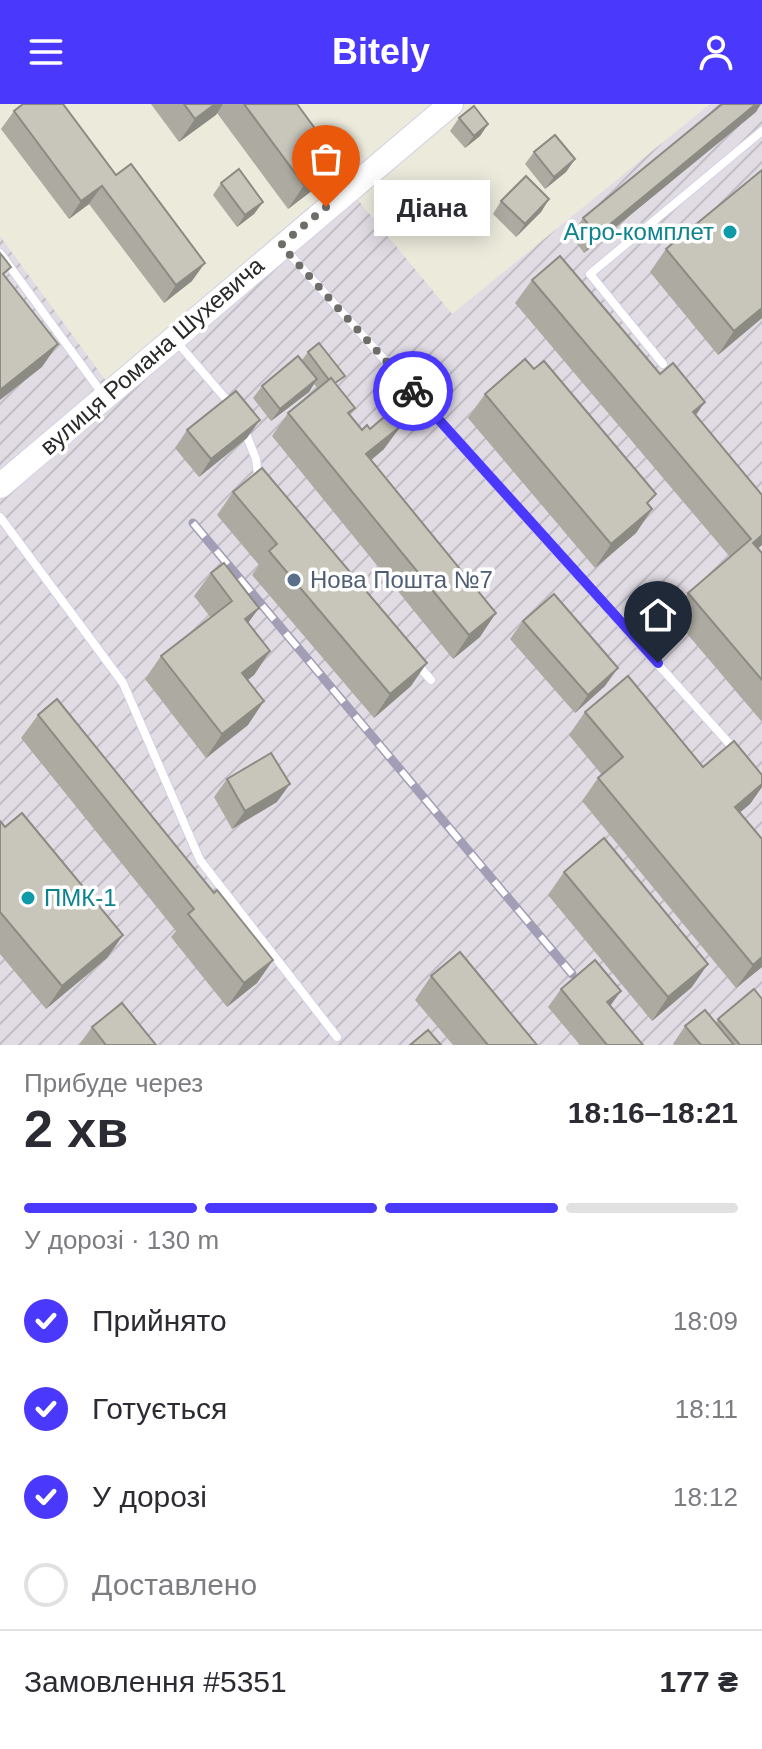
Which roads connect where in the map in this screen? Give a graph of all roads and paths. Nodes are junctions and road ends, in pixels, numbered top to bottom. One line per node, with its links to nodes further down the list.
1 (451, 104): 4 (street, вулиця Романа Шухевича)
2 (762, 131): 8 (lane)
3 (325, 151): 4 (lane)
4 (352, 186): 5 (street, вулиця Романа Шухевича)
5 (281, 245): 7 (street, вулиця Романа Шухевича); 17 (lane)
6 (0, 253): 9 (lane)
7 (172, 337): 9 (street, вулиця Романа Шухевича); 10 (lane)
8 (663, 364)
9 (104, 396): 12 (street, вулиця Романа Шухевича)
10 (237, 411)
11 (241, 423): 13 (lane)
12 (0, 486)
13 (269, 495)
14 (0, 517): 18 (lane)
15 (411, 657): 16 (lane)
16 (431, 680)
17 (741, 756)
18 (337, 1037)

